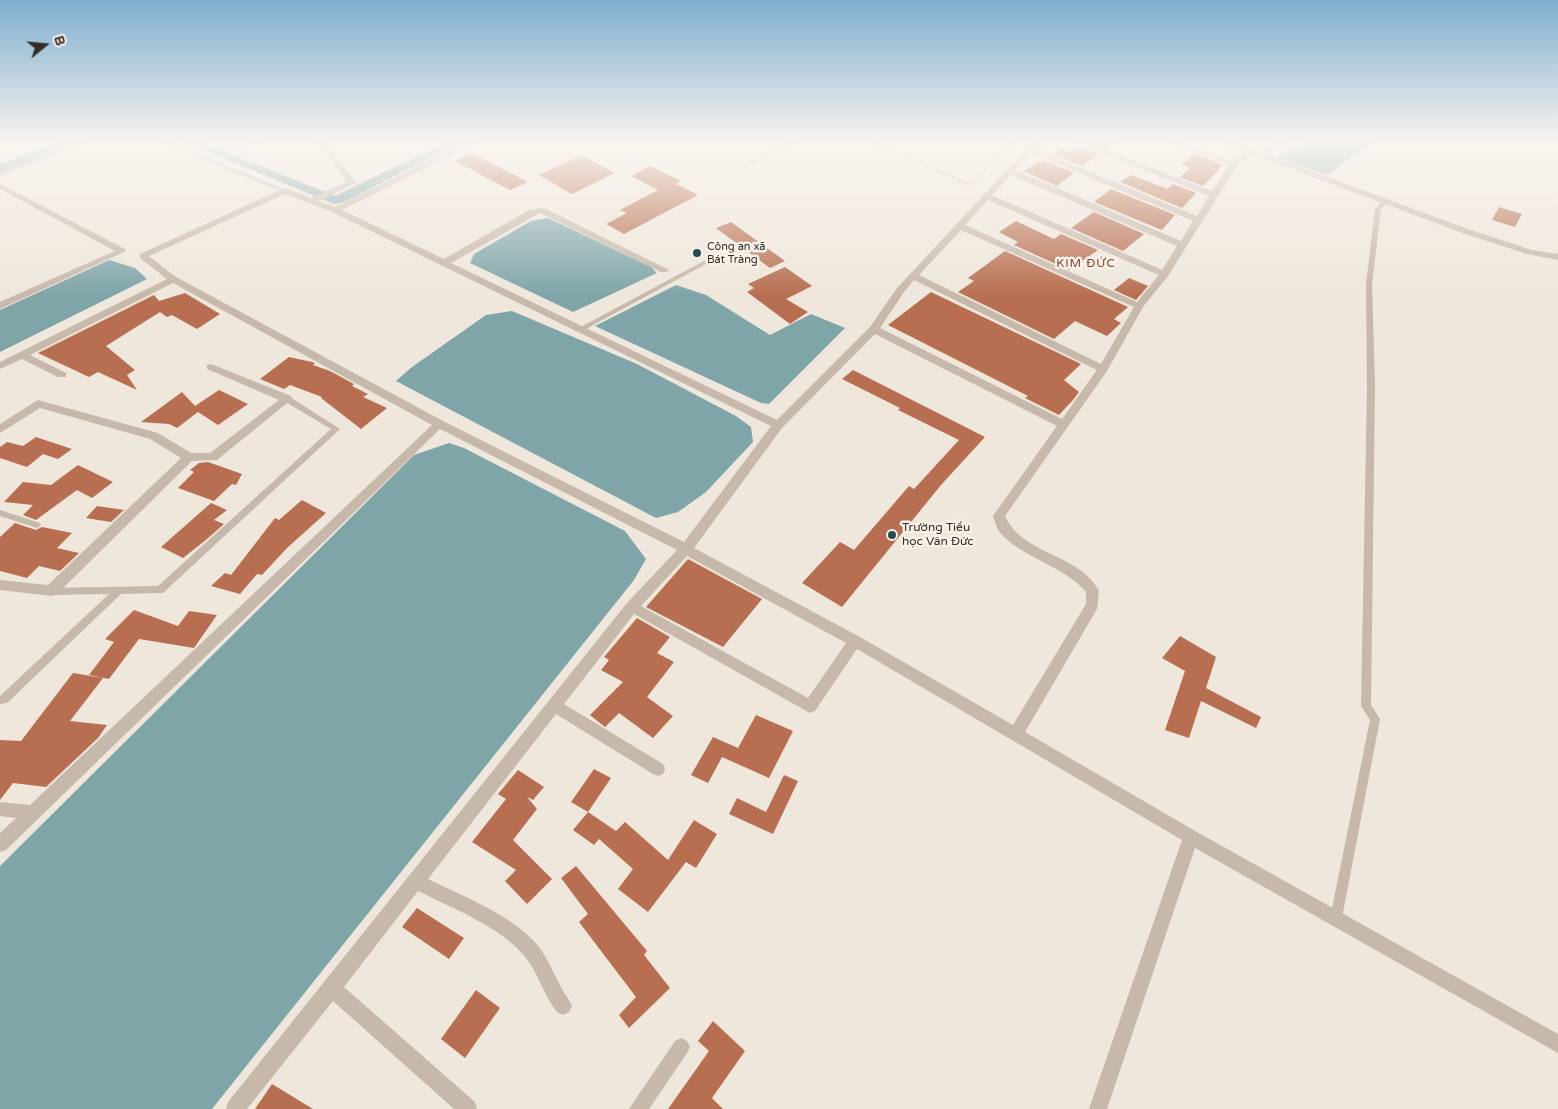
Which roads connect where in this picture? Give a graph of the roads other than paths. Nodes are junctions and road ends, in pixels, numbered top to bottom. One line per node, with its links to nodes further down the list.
1 (13, 193): 27 (street)
2 (281, 193): 25 (street)
3 (291, 193): 13 (street)
4 (332, 193): 13 (street)
5 (370, 193): 15 (street)
6 (990, 193): 12 (street)
7 (1061, 193): 18 (street)
8 (1138, 193): 16 (street)
9 (1208, 193): 11 (street)
10 (1363, 193): 14 (street)
11 (1214, 195): 16 (street)
12 (987, 196): 17 (street); 23 (street)
13 (315, 200): 15 (street)
14 (1385, 201): 20 (street); 59 (lane)
15 (335, 210): 21 (street)
16 (1198, 220): 18 (street)
17 (960, 226): 24 (street); 28 (street)
18 (1182, 245): 23 (street)
19 (715, 257): 29 (lane)
20 (1558, 257)
21 (444, 263): 22 (street); 29 (street)
22 (664, 270)
23 (1164, 274): 28 (street)
24 (913, 276): 30 (street); 34 (street)
25 (173, 279): 31 (street); 37 (street)
26 (0, 296): 27 (street)
27 (4, 304)
28 (1139, 306): 34 (street)
29 (580, 329): 38 (street)
30 (874, 329): 38 (street); 39 (street)
31 (22, 355): 32 (street); 35 (street)
32 (0, 366)
33 (211, 367): 36 (street)
34 (1103, 369): 39 (street)
35 (62, 375)
36 (287, 399): 41 (street); 47 (lane)
37 (439, 424): 44 (street); 55 (street)
38 (778, 424): 44 (street)
39 (1062, 424): 52 (street)
40 (0, 429): 41 (street)
41 (189, 457): 46 (street)
42 (0, 513): 43 (lane)
43 (37, 526)
44 (686, 549): 48 (street); 49 (street)
45 (0, 585): 46 (street)
46 (51, 591): 47 (lane)
47 (117, 592): 50 (lane)
48 (632, 608): 49 (street); 51 (street)
49 (855, 640): 52 (street)
50 (0, 700)
51 (554, 706): 53 (street); 58 (street)
52 (1015, 735): 56 (street)
53 (658, 769)
54 (0, 809): 55 (street)
55 (32, 814): 57 (street)
56 (1191, 837): 59 (street); 67 (street)
57 (0, 844)
58 (416, 882): 60 (street); 61 (street)
59 (1336, 918): 62 (street)
60 (332, 988): 64 (street); 65 (street)
61 (562, 1006)
62 (1558, 1044)
63 (681, 1047): 66 (street)
64 (235, 1109)
65 (468, 1109)
66 (638, 1109)
67 (1098, 1109)

